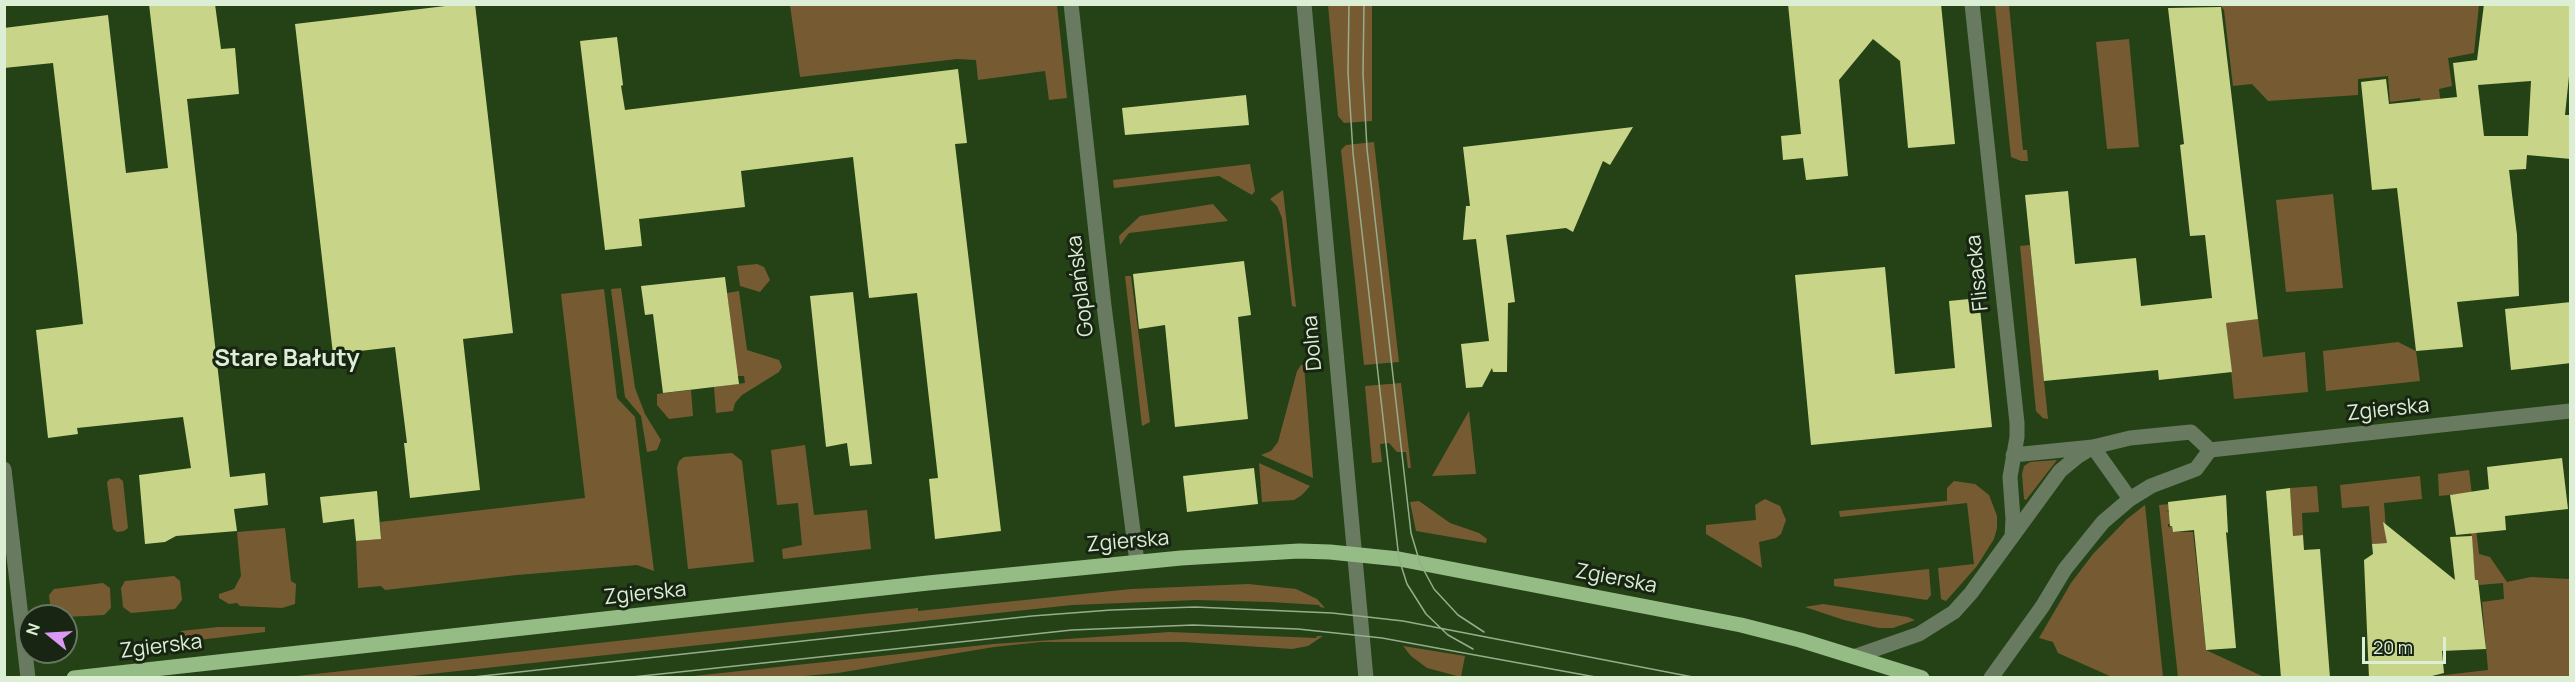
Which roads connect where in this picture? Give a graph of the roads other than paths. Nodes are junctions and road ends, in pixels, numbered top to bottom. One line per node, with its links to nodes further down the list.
1 (1071, 4): 12 (street, Goplańska)
2 (1304, 4): 11 (street, Dolna)
3 (1972, 4): 7 (street, Flisacka)
4 (2571, 411): 6 (street, Zgierska)
5 (2092, 447): 6 (street); 7 (street); 9 (street); 10 (street)
6 (2210, 450): 9 (street)
7 (2013, 455): 10 (street, Flisacka)
8 (4, 469): 14 (street)
9 (2130, 499): 18 (street)
10 (2012, 537): 13 (street)
11 (1356, 554): 12 (main road, Zgierska); 13 (main road, Zgierska); 16 (street, Dolna)
12 (1137, 562): 15 (main road, Zgierska)
13 (1856, 657): 17 (main road, Zgierska)
14 (28, 678)
15 (74, 678)
16 (1366, 678)
17 (1922, 678)
18 (1991, 678)

